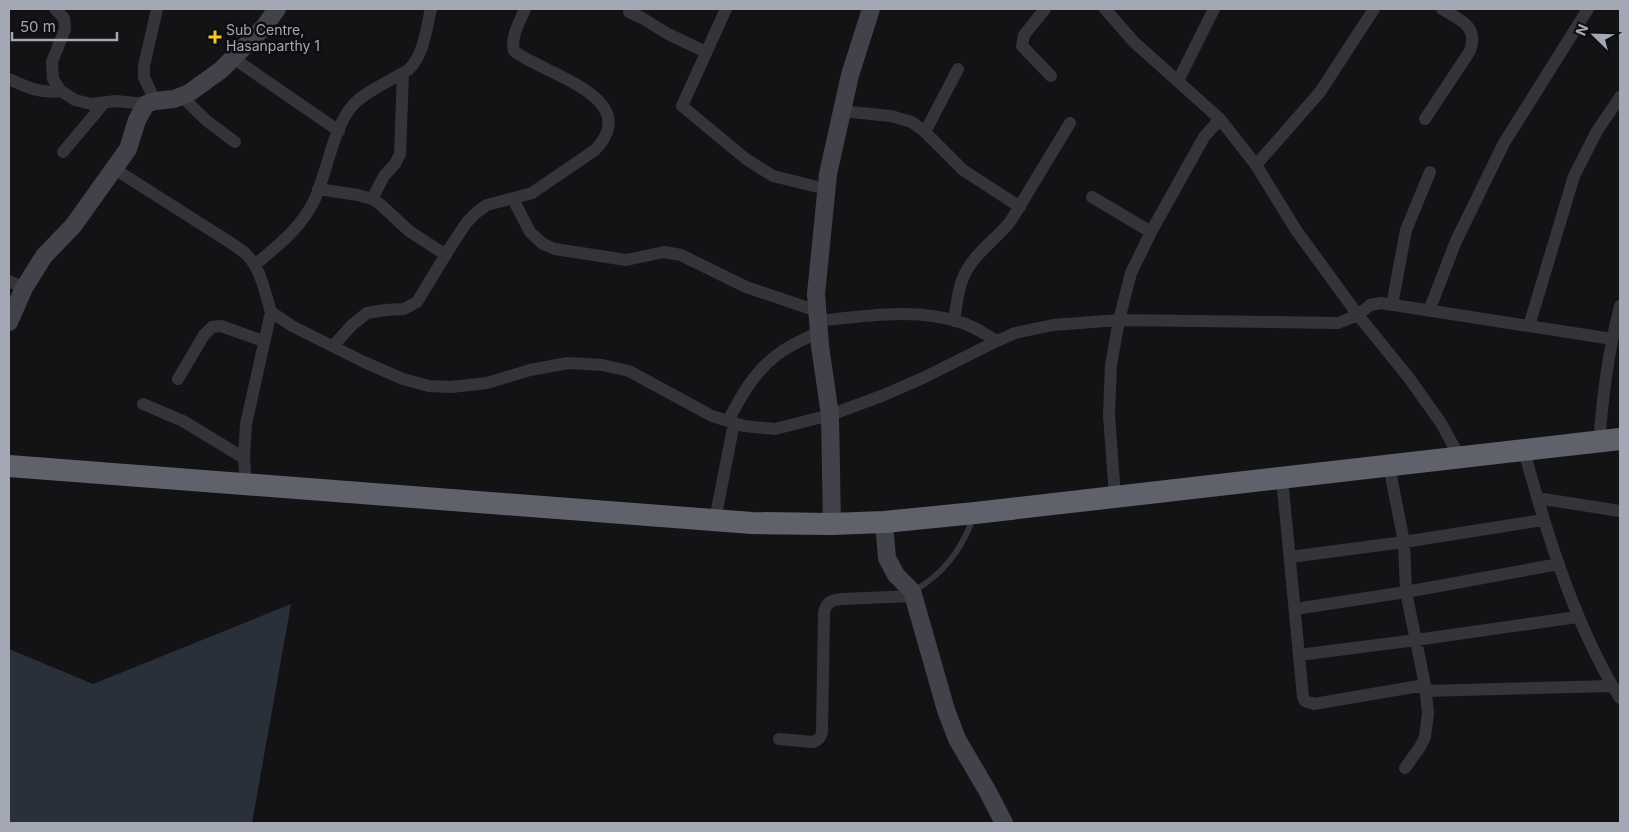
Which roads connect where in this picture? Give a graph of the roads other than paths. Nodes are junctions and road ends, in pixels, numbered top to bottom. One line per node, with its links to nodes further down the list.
1 (55, 9): 22 (street)
2 (157, 9): 26 (street)
3 (277, 9): 16 (street)
4 (431, 9): 18 (street)
5 (525, 9): 42 (street)
6 (726, 9): 15 (street)
7 (871, 9): 27 (street)
8 (1045, 9): 19 (street)
9 (1105, 9): 21 (street)
10 (1214, 9): 21 (street)
11 (1374, 9): 35 (street)
12 (1442, 9): 29 (street)
13 (1588, 9): 50 (street)
14 (627, 10): 15 (street)
15 (706, 52): 39 (street)
16 (233, 58): 23 (street); 31 (street)
17 (958, 69): 32 (street)
18 (403, 73): 31 (street); 41 (street)
19 (1052, 76)
20 (9, 79): 22 (street)
21 (1178, 81): 28 (street)
22 (61, 92): 25 (street)
23 (181, 96): 26 (street); 33 (street)
24 (1620, 97): 57 (street)
25 (105, 102): 26 (street); 34 (street)
26 (150, 103): 36 (street)
27 (841, 112): 32 (street); 39 (street)
28 (1220, 119): 35 (street); 44 (street)
29 (1425, 119)
30 (1070, 123): 43 (street)
31 (339, 131): 38 (street)
32 (926, 132): 43 (street)
33 (235, 142)
34 (63, 152)
35 (1256, 165): 52 (street)
36 (113, 168): 46 (street); 47 (street)
37 (1430, 172): 48 (street)
38 (318, 189): 41 (street); 46 (street)
39 (826, 189): 54 (street)
40 (1092, 197): 44 (street)
41 (372, 199): 45 (street)
42 (513, 199): 45 (street); 54 (street)
43 (1020, 207): 55 (street)
44 (1151, 232): 53 (street)
45 (446, 254): 61 (street)
46 (255, 265): 51 (street)
47 (16, 284): 56 (street)
48 (1392, 305): 50 (street); 52 (street)
49 (1620, 306): 60 (street)
50 (1428, 311): 57 (street)
51 (271, 312): 59 (street); 61 (street)
52 (1358, 316): 53 (street); 69 (street)
53 (1119, 320): 58 (street); 74 (street)
54 (818, 321): 55 (street); 64 (street); 65 (street)
55 (954, 321): 58 (street)
56 (9, 322)
57 (1529, 326): 60 (street)
58 (997, 341): 64 (street)
59 (263, 342): 62 (street); 68 (street)
60 (1614, 344): 66 (street)
61 (333, 346): 65 (street)
62 (178, 380)
63 (143, 404): 68 (street)
64 (830, 415): 65 (street); 81 (street)
65 (731, 422): 78 (street)
66 (1610, 440): 67 (highway)
67 (1524, 450): 69 (highway); 75 (street)
68 (244, 458): 73 (street)
69 (1460, 458): 71 (highway)
70 (9, 466): 73 (highway)
71 (1388, 466): 72 (highway); 82 (street)
72 (1282, 478): 74 (highway); 83 (street)
73 (246, 486): 78 (highway)
74 (1115, 497): 77 (highway)
75 (1537, 498): 76 (street); 79 (street)
76 (1620, 511)
77 (975, 513): 80 (highway); 86 (lane)
78 (715, 520): 81 (highway)
79 (1543, 520): 82 (street); 84 (street)
80 (884, 522): 81 (highway); 86 (street)
81 (832, 524)
82 (1404, 542): 83 (street); 85 (street)
83 (1290, 557): 87 (street)
84 (1559, 564): 85 (street); 88 (street)
85 (1406, 592): 87 (street); 89 (street)
86 (912, 594): 94 (street); 96 (street)
87 (1295, 609): 90 (street)
88 (1577, 617): 89 (street); 91 (street)
89 (1416, 640): 90 (street); 92 (street)
90 (1299, 655): 92 (street)
91 (1612, 686): 92 (street); 93 (street)
92 (1425, 688): 95 (street)
93 (1620, 698)
94 (779, 739)
95 (1405, 768)
96 (1004, 823)

